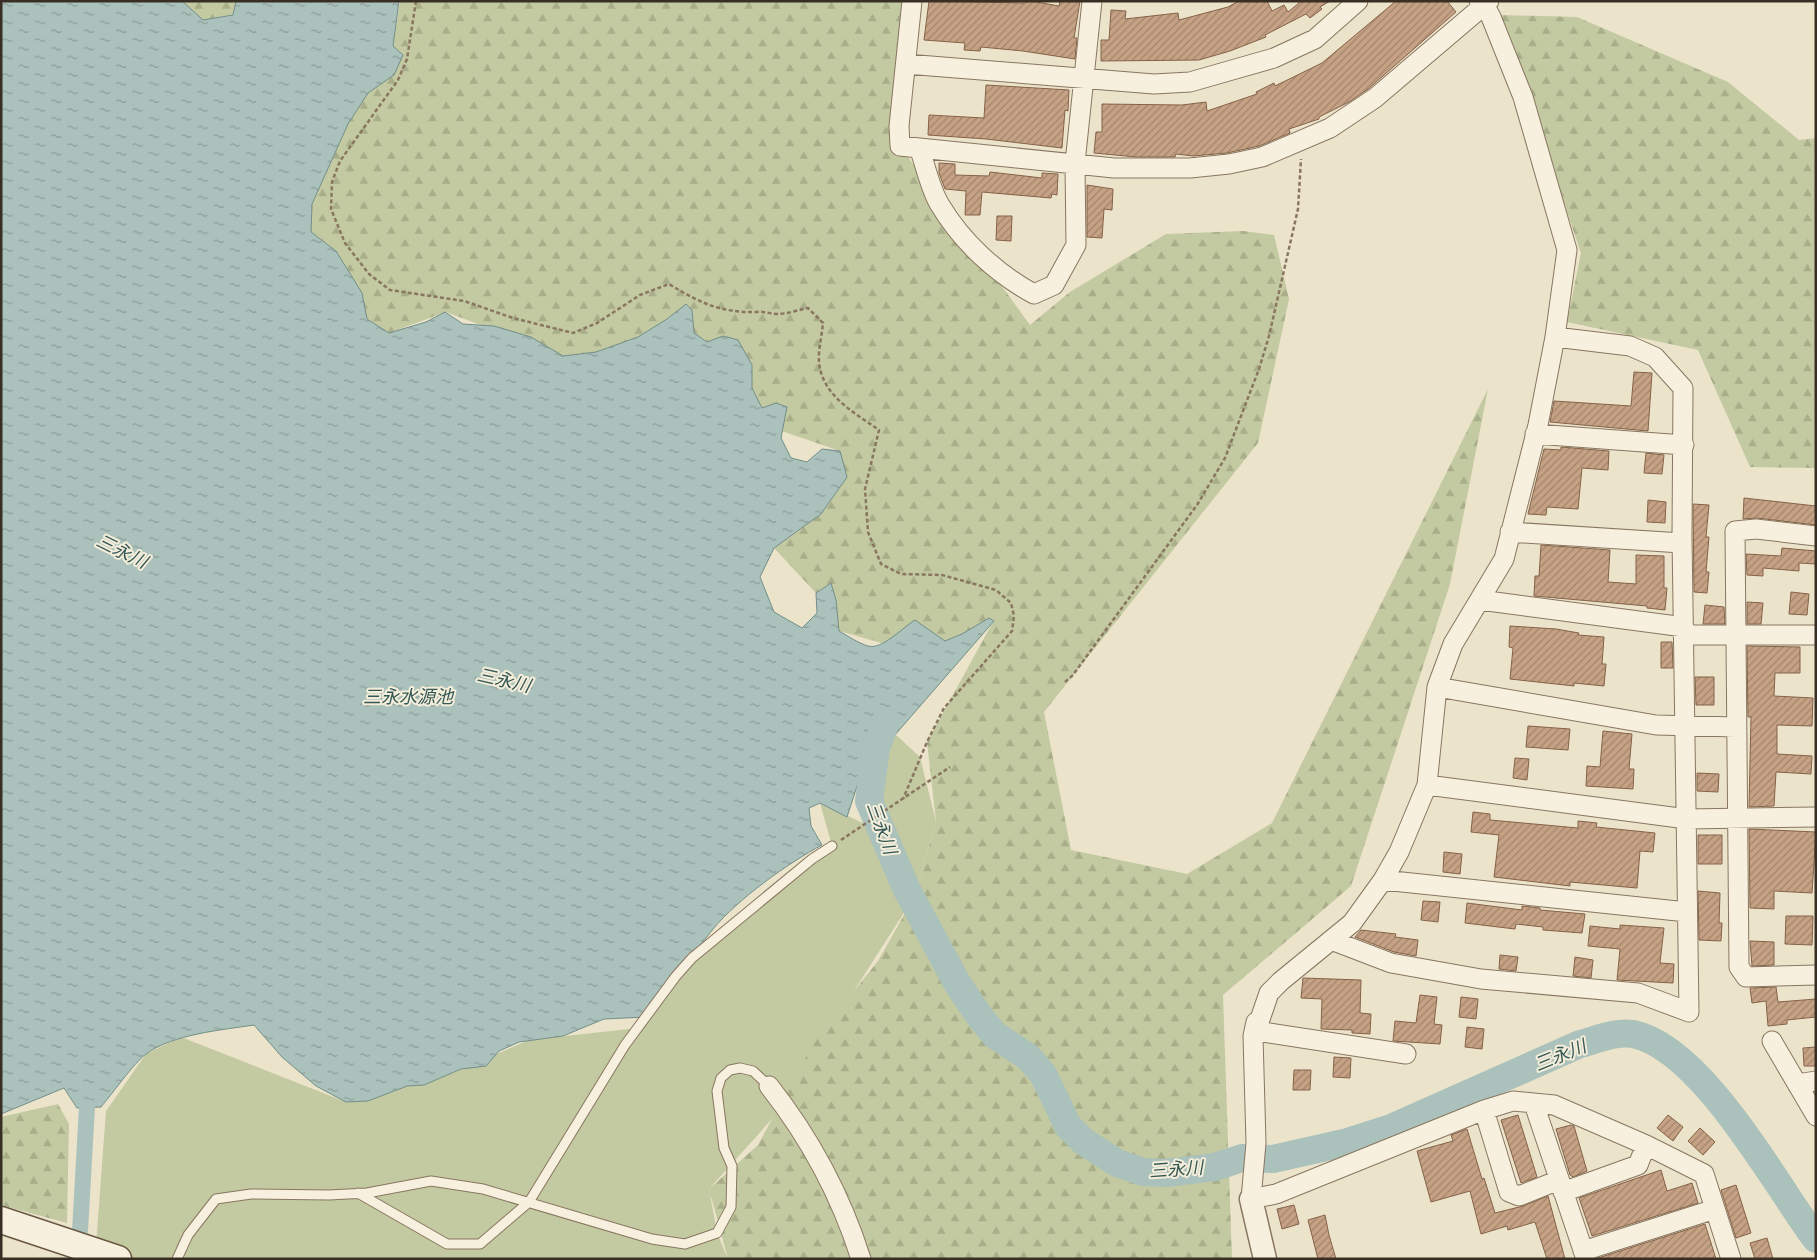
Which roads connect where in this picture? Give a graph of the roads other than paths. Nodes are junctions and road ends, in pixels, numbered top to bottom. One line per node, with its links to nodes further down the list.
1 (912, 1): 5 (street)
2 (1092, 1): 6 (street)
3 (1484, 3): 8 (street); 9 (street)
4 (1350, 4): 6 (street)
5 (906, 64): 6 (street); 7 (street)
6 (1083, 79): 8 (street)
7 (919, 148): 8 (street); 8 (street)
8 (1074, 162)
9 (1556, 337): 10 (street); 11 (street)
10 (1536, 434): 11 (street); 12 (street)
11 (1684, 445): 14 (street)
12 (1510, 532): 14 (street); 15 (street)
13 (1816, 536): 17 (street)
14 (1682, 543): 16 (street)
15 (1480, 600): 16 (street); 19 (street)
16 (1684, 631): 17 (street); 20 (street)
17 (1735, 635): 18 (street); 21 (street)
18 (1816, 635)
19 (1437, 687): 20 (street); 22 (street)
20 (1686, 726): 21 (street); 24 (street)
21 (1736, 727): 25 (street)
22 (1426, 785): 24 (street); 27 (street)
23 (1816, 817): 25 (street)
24 (1687, 819): 25 (street); 28 (street)
25 (1737, 820): 30 (street)
26 (832, 846): 43 (lane)
27 (1383, 880): 28 (street); 29 (street)
28 (1687, 912): 29 (street)
29 (1331, 940): 31 (street)
30 (1816, 975)
31 (1256, 1031): 33 (street); 42 (street)
32 (1772, 1041): 34 (street)
33 (1406, 1054)
34 (1807, 1083): 38 (street)
35 (769, 1086): 43 (lane); 49 (street)
36 (1534, 1104): 37 (street); 39 (street); 40 (street)
37 (1484, 1110): 40 (street); 42 (street)
38 (1816, 1116)
39 (1646, 1145): 40 (street); 44 (street)
40 (1561, 1186): 46 (street)
41 (358, 1193): 43 (lane); 43 (lane); 48 (lane)
42 (1251, 1200): 50 (street)
43 (529, 1202)
44 (1715, 1209): 46 (street); 51 (street)
45 (1, 1220): 47 (main road)
46 (1584, 1255)
47 (118, 1259)
48 (178, 1259)
49 (861, 1259)
50 (1265, 1259)
51 (1731, 1259)

